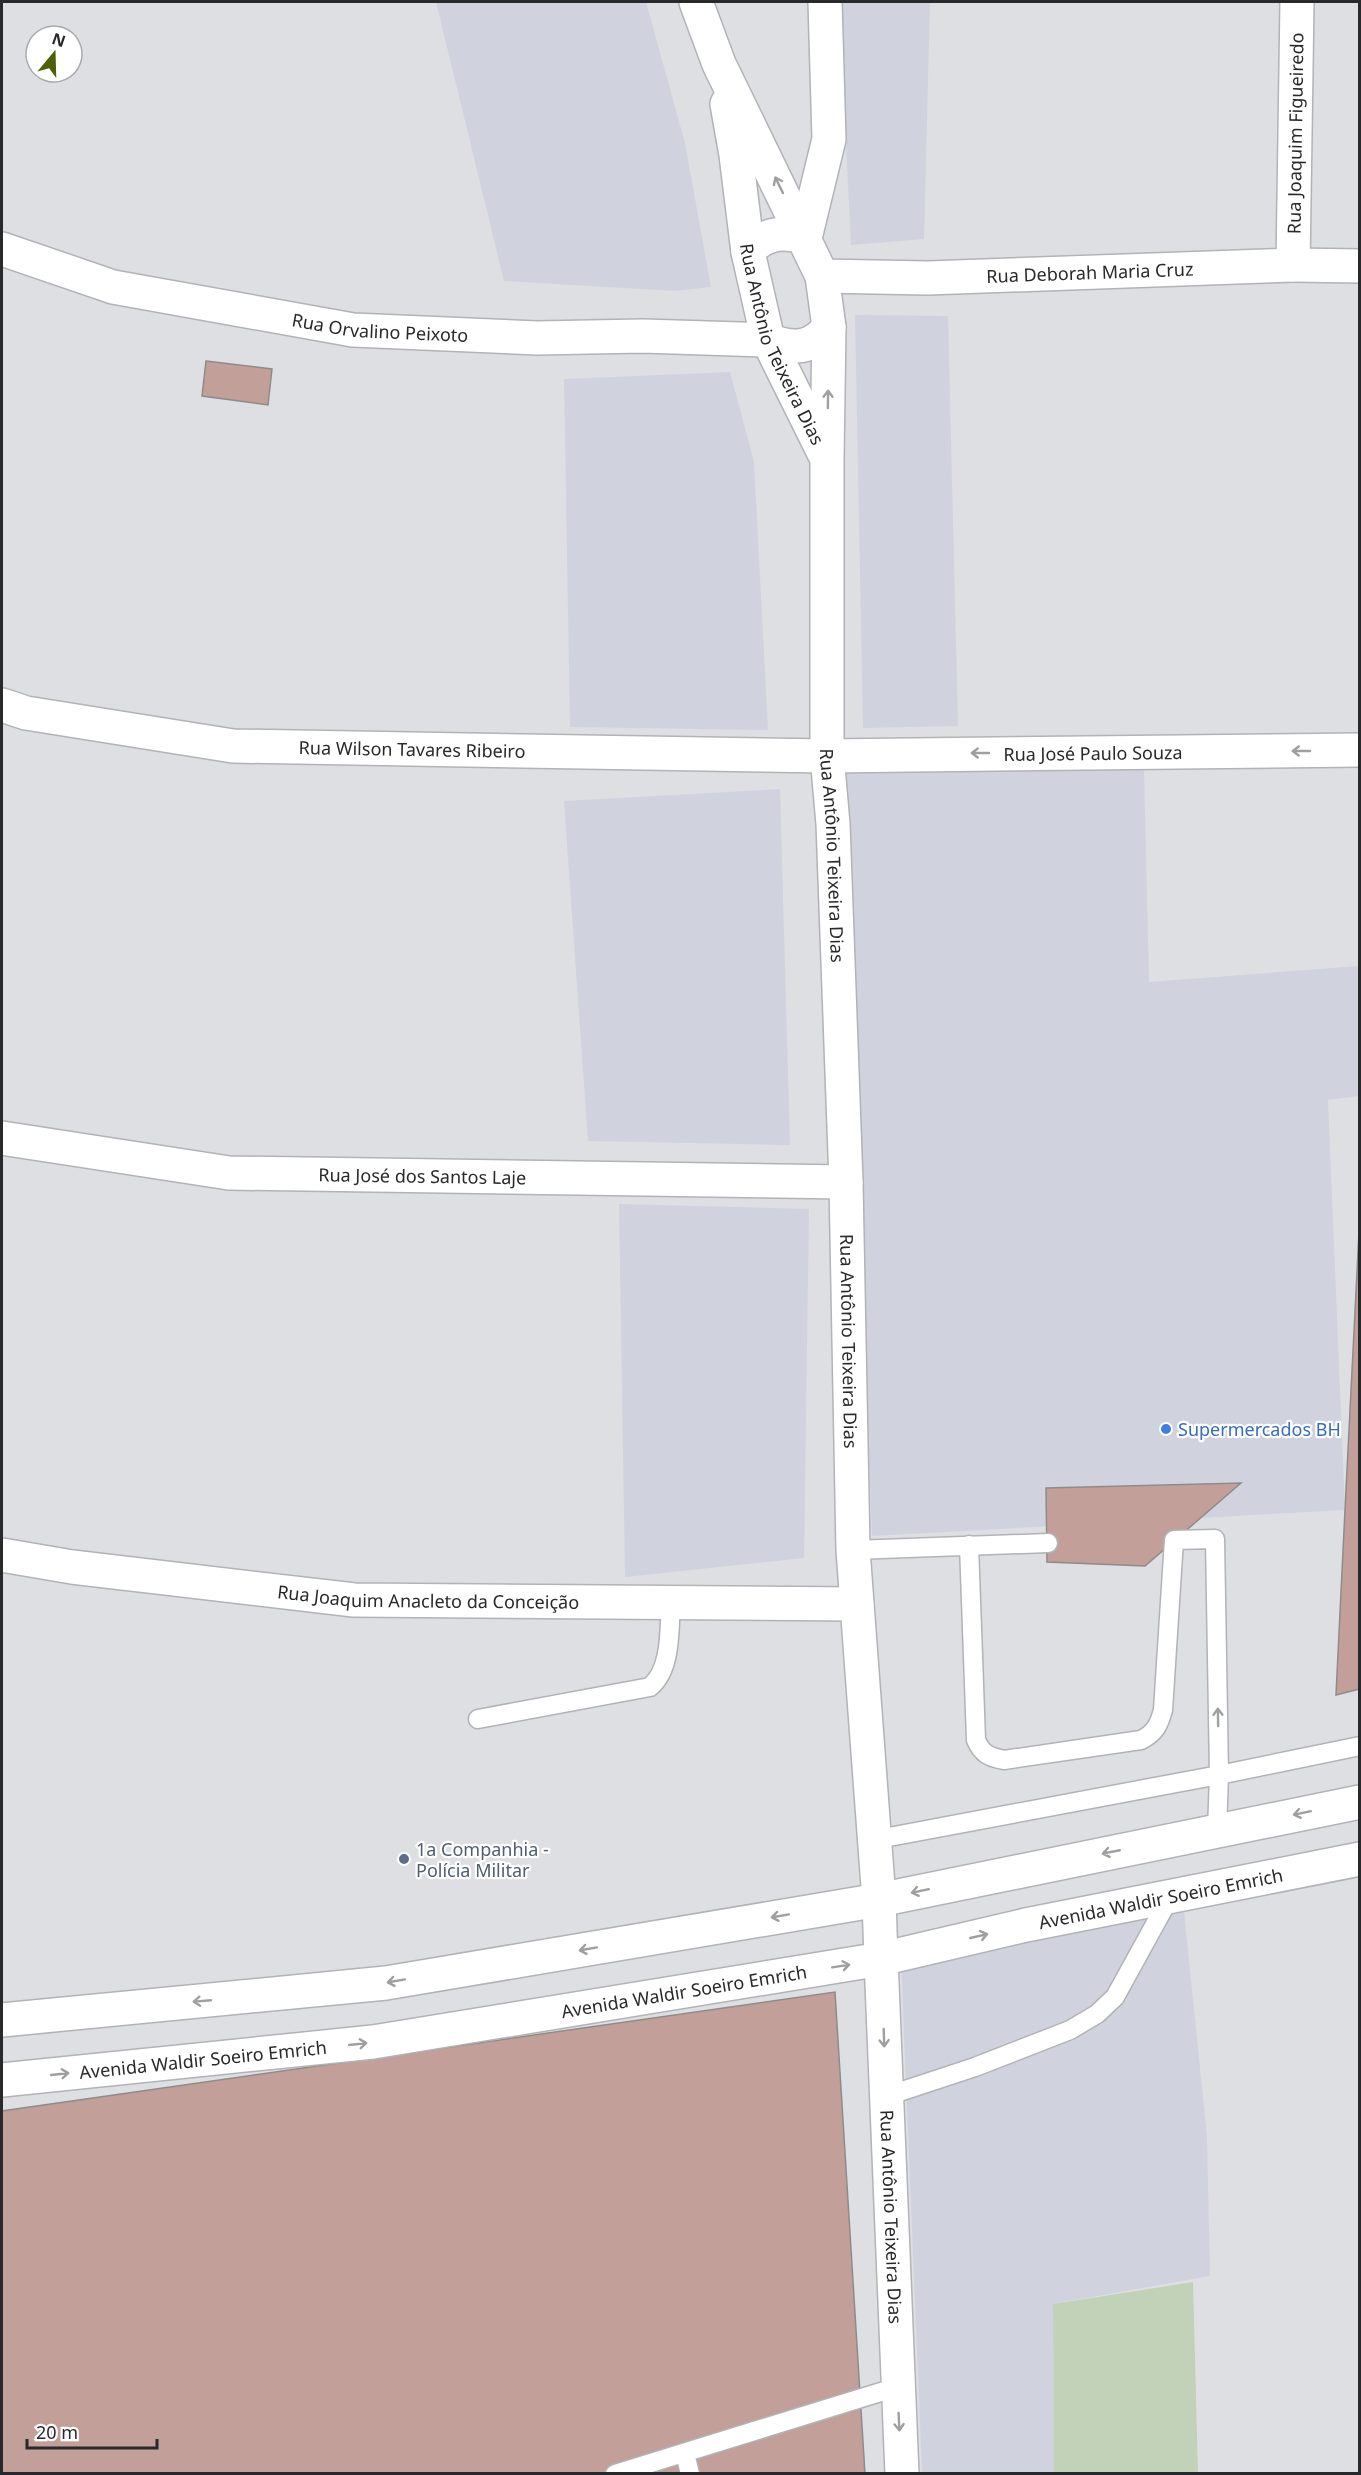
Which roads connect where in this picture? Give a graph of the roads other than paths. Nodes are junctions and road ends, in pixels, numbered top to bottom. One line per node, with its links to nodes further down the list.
1 (696, 2): 4 (street)
2 (825, 2): 5 (street)
3 (1298, 2): 8 (street, Rua Joaquim Figueiredo)
4 (719, 64): 5 (street, one-way to 4); 7 (street, Rua Antônio Teixeira Dias)
5 (805, 238): 7 (street); 10 (street)
6 (2, 249): 12 (street, Rua Orvalino Peixoto)
7 (748, 252): 12 (street, Rua Antônio Teixeira Dias)
8 (1293, 265): 9 (street, Rua Deborah Maria Cruz); 10 (street, Rua Deborah Maria Cruz)
9 (1359, 266)
10 (822, 276): 11 (street)
11 (829, 327): 12 (street, Rua Orvalino Peixoto); 13 (street, one-way to 11)
12 (768, 340): 13 (street, Rua Antônio Teixeira Dias)
13 (827, 458): 16 (street, Rua Antônio Teixeira Dias)
14 (2, 705): 16 (street, Rua Wilson Tavares Ribeiro)
15 (1359, 750): 16 (street, Rua José Paulo Souza, one-way to 16)
16 (827, 756): 18 (street, Rua Antônio Teixeira Dias)
17 (2, 1138): 18 (street, Rua José dos Santos Laje)
18 (846, 1182): 21 (street, Rua Antônio Teixeira Dias)
19 (1047, 1543): 20 (lane)
20 (969, 1545): 21 (lane); 27 (lane, one-way to 20)
21 (853, 1550): 24 (street, Rua Antônio Teixeira Dias)
22 (2, 1554): 23 (street, Rua Joaquim Anacleto da Conceição)
23 (671, 1602): 24 (street, Rua Joaquim Anacleto da Conceição); 25 (lane)
24 (857, 1604): 30 (street, Rua Antônio Teixeira Dias)
25 (478, 1719)
26 (1359, 1746): 27 (lane)
27 (1219, 1775): 29 (lane); 30 (lane)
28 (1359, 1802): 29 (street, one-way to 29)
29 (1217, 1831): 33 (street, one-way to 33)
30 (873, 1840): 33 (street, Rua Antônio Teixeira Dias)
31 (1359, 1859): 32 (street, Avenida Waldir Soeiro Emrich)
32 (1170, 1897): 34 (street, Avenida Waldir Soeiro Emrich, one-way to 32); 37 (lane)
33 (879, 1900): 34 (street, Rua Antônio Teixeira Dias); 35 (street, one-way to 35)
34 (881, 1959): 36 (street, Avenida Waldir Soeiro Emrich, one-way to 34); 37 (street, Rua Antônio Teixeira Dias, one-way to 37)
35 (2, 2020)
36 (2, 2080)
37 (887, 2096): 38 (street, Rua Antônio Teixeira Dias)
38 (897, 2387): 39 (lane); 42 (street, Rua Antônio Teixeira Dias, one-way to 42)
39 (685, 2453): 40 (lane); 41 (lane)
40 (615, 2474)
41 (690, 2474)
42 (902, 2474)

